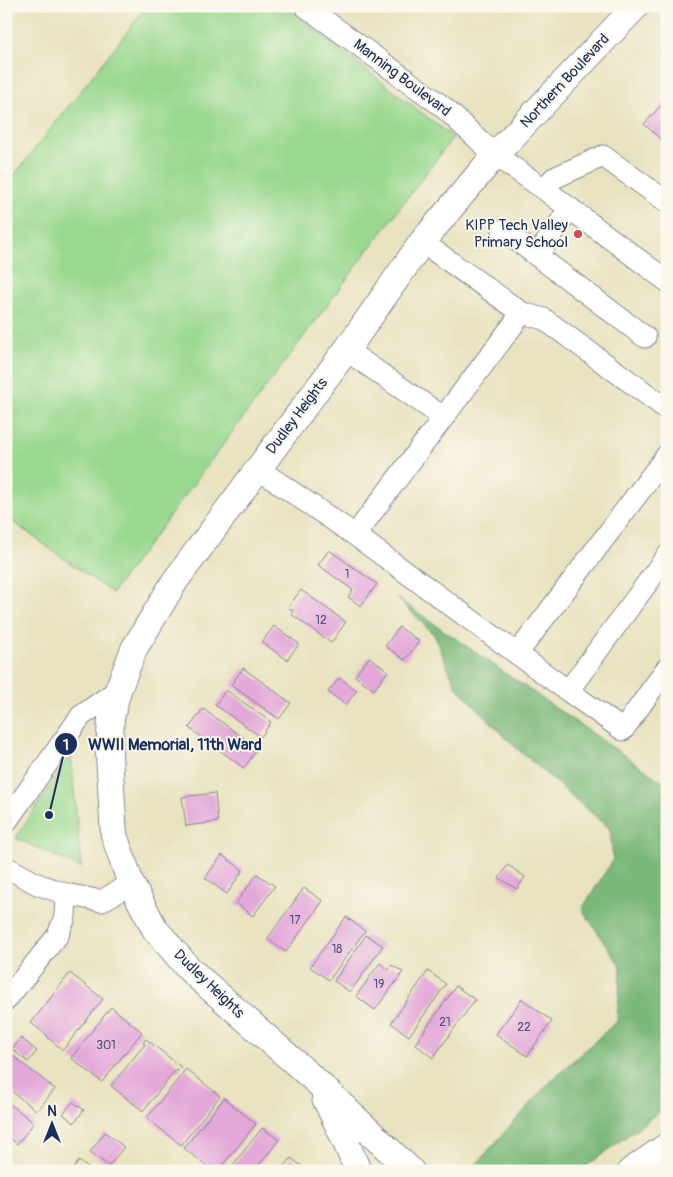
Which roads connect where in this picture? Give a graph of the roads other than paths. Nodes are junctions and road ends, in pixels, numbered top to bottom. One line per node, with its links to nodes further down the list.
1 (304, 6): 3 (street, Manning Boulevard)
2 (636, 6): 3 (main road, Northern Boulevard)
3 (495, 155): 4 (street, Manning Boulevard); 8 (main road, Dudley Heights)
4 (544, 189): 5 (street); 6 (street, Manning Boulevard)
5 (667, 202)
6 (570, 208): 9 (street); 10 (street, Manning Boulevard)
7 (503, 230): 9 (street)
8 (422, 242): 11 (street); 13 (main road, Dudley Heights)
9 (537, 256): 12 (street)
10 (667, 281)
11 (522, 313): 14 (street); 15 (street)
12 (645, 337)
13 (346, 350): 15 (street); 17 (main road, Dudley Heights)
14 (667, 409)
15 (443, 417): 18 (street)
16 (667, 455): 20 (street)
17 (258, 469): 18 (street); 22 (main road, Dudley Heights)
18 (355, 535): 20 (street)
19 (667, 556): 23 (street)
20 (517, 654): 23 (street)
21 (667, 668): 23 (street)
22 (118, 690): 24 (street); 26 (main road, Dudley Heights)
23 (568, 691)
24 (6, 822)
25 (6, 866): 27 (street)
26 (131, 884): 27 (street); 29 (main road, Dudley Heights)
27 (66, 894): 28 (street)
28 (6, 1000)
29 (317, 1082): 31 (main road); 32 (main road)
30 (667, 1146): 33 (main road)
31 (358, 1171)
32 (411, 1171)
33 (631, 1171)

